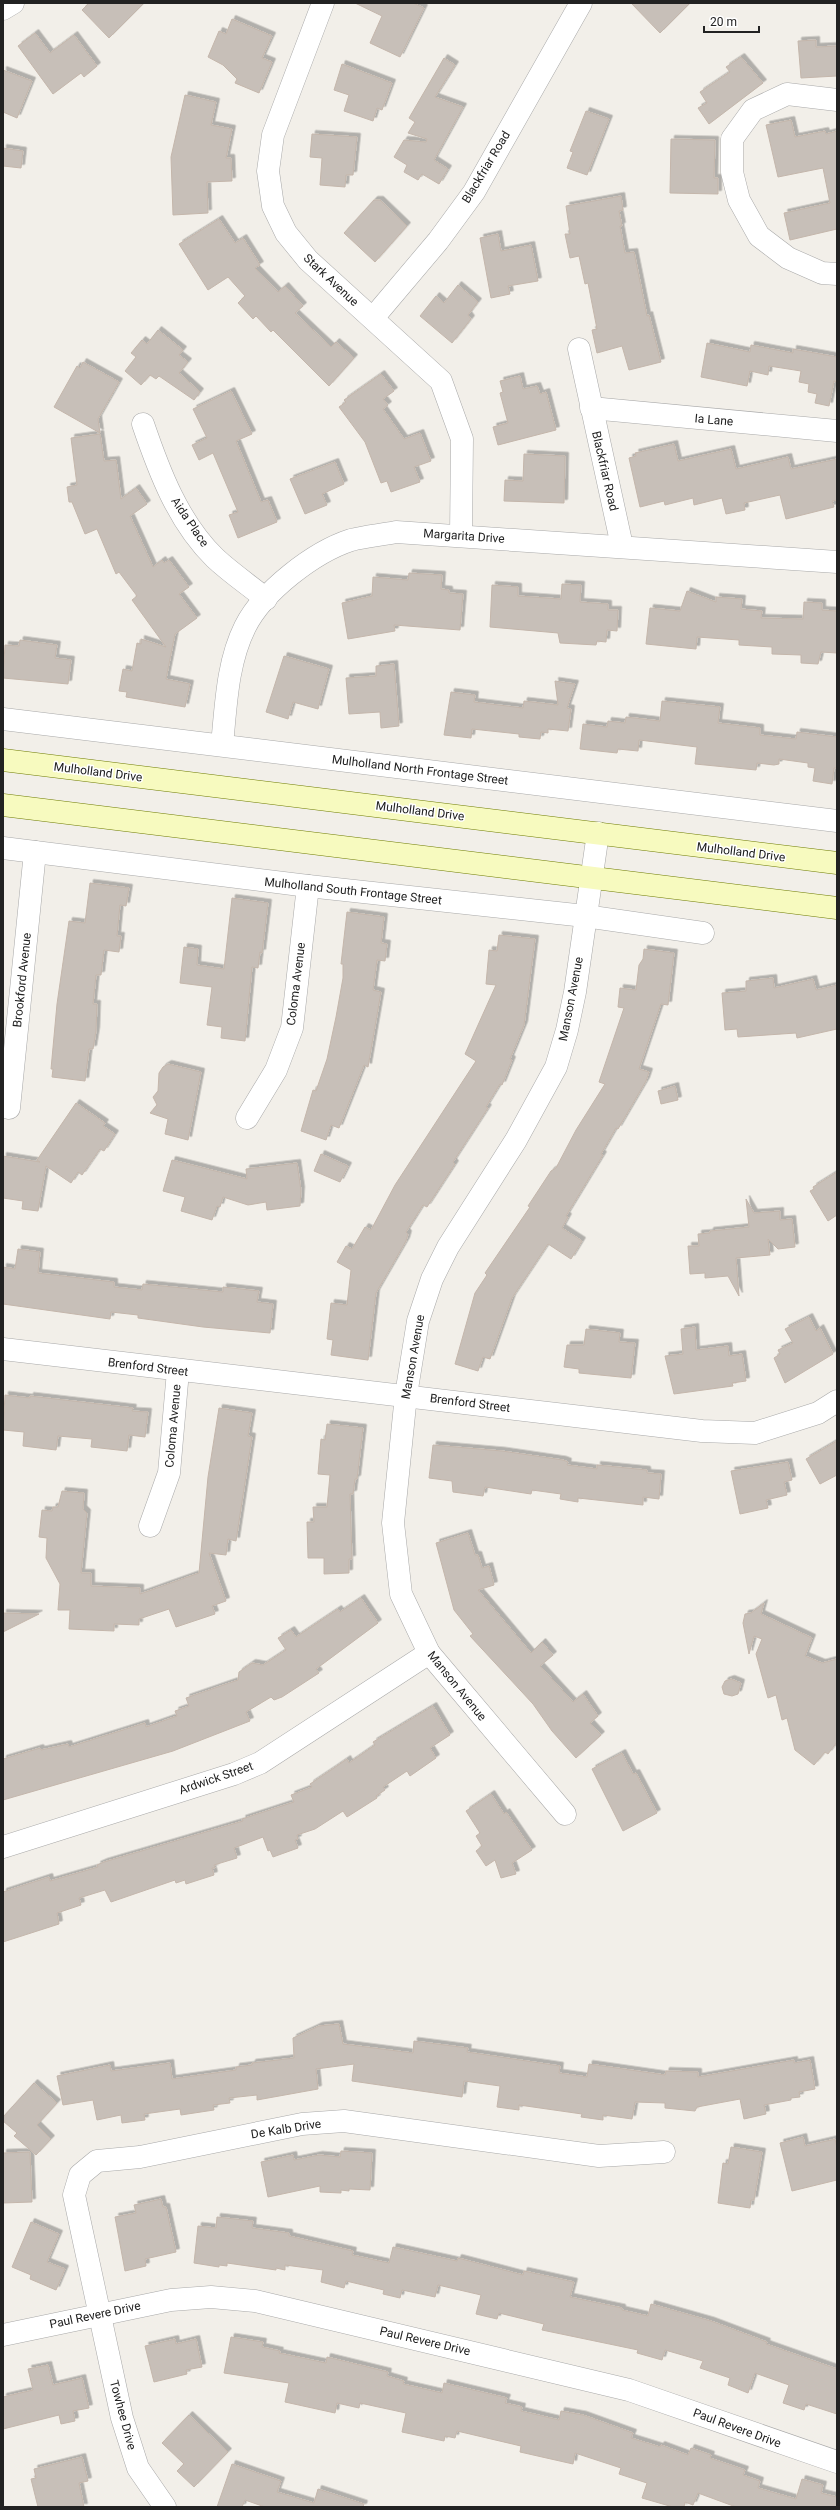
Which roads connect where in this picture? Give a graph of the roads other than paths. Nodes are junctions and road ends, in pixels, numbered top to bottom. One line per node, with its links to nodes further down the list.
1 (13, 3): 4 (street)
2 (323, 3): 7 (street, Stark Avenue)
3 (581, 3): 7 (street, Blackfriar Road)
4 (3, 9)
5 (837, 100): 6 (street)
6 (837, 274)
7 (373, 318): 12 (street, Stark Avenue)
8 (579, 349): 9 (street, Blackfriar Road)
9 (591, 408): 11 (street, Ia Lane); 13 (street, Blackfriar Road)
10 (143, 424): 15 (street, Aida Place)
11 (837, 431)
12 (461, 535): 13 (street, Margarita Drive); 15 (street, Margarita Drive)
13 (622, 546): 14 (street, Margarita Drive)
14 (837, 562)
15 (266, 598): 17 (street, Margarita Drive)
16 (3, 719): 17 (street, Mulholland North Frontage Street)
17 (222, 745): 20 (street, Mulholland North Frontage Street)
18 (3, 760): 21 (main road, Mulholland Drive)
19 (3, 805): 25 (main road)
20 (837, 821)
21 (598, 833): 24 (main road, Mulholland Drive); 25 (street, Manson Avenue)
22 (3, 848): 23 (street, Mulholland South Frontage Street)
23 (34, 852): 26 (street, Mulholland South Frontage Street); 30 (street, Brookford Avenue)
24 (837, 863)
25 (590, 878): 27 (main road); 28 (street, Manson Avenue)
26 (308, 886): 28 (street, Mulholland South Frontage Street); 31 (street, Coloma Avenue)
27 (837, 908)
28 (585, 916): 29 (street, Mulholland South Frontage Street); 34 (street, Manson Avenue)
29 (703, 933)
30 (9, 1108)
31 (246, 1118)
32 (3, 1348): 33 (street, Brenford Street)
33 (178, 1371): 34 (street, Brenford Street); 36 (street, Coloma Avenue)
34 (406, 1395): 35 (street, Brenford Street); 37 (street, Manson Avenue)
35 (837, 1401)
36 (150, 1526)
37 (429, 1653): 38 (street, Manson Avenue); 39 (street, Ardwick Street)
38 (566, 1814)
39 (3, 1847)
40 (664, 2152): 41 (street, De Kalb Drive)
41 (98, 2314): 42 (street, Paul Revere Drive); 43 (street, Paul Revere Drive); 44 (street, Towhee Drive)
42 (3, 2335)
43 (837, 2462)
44 (166, 2507)

